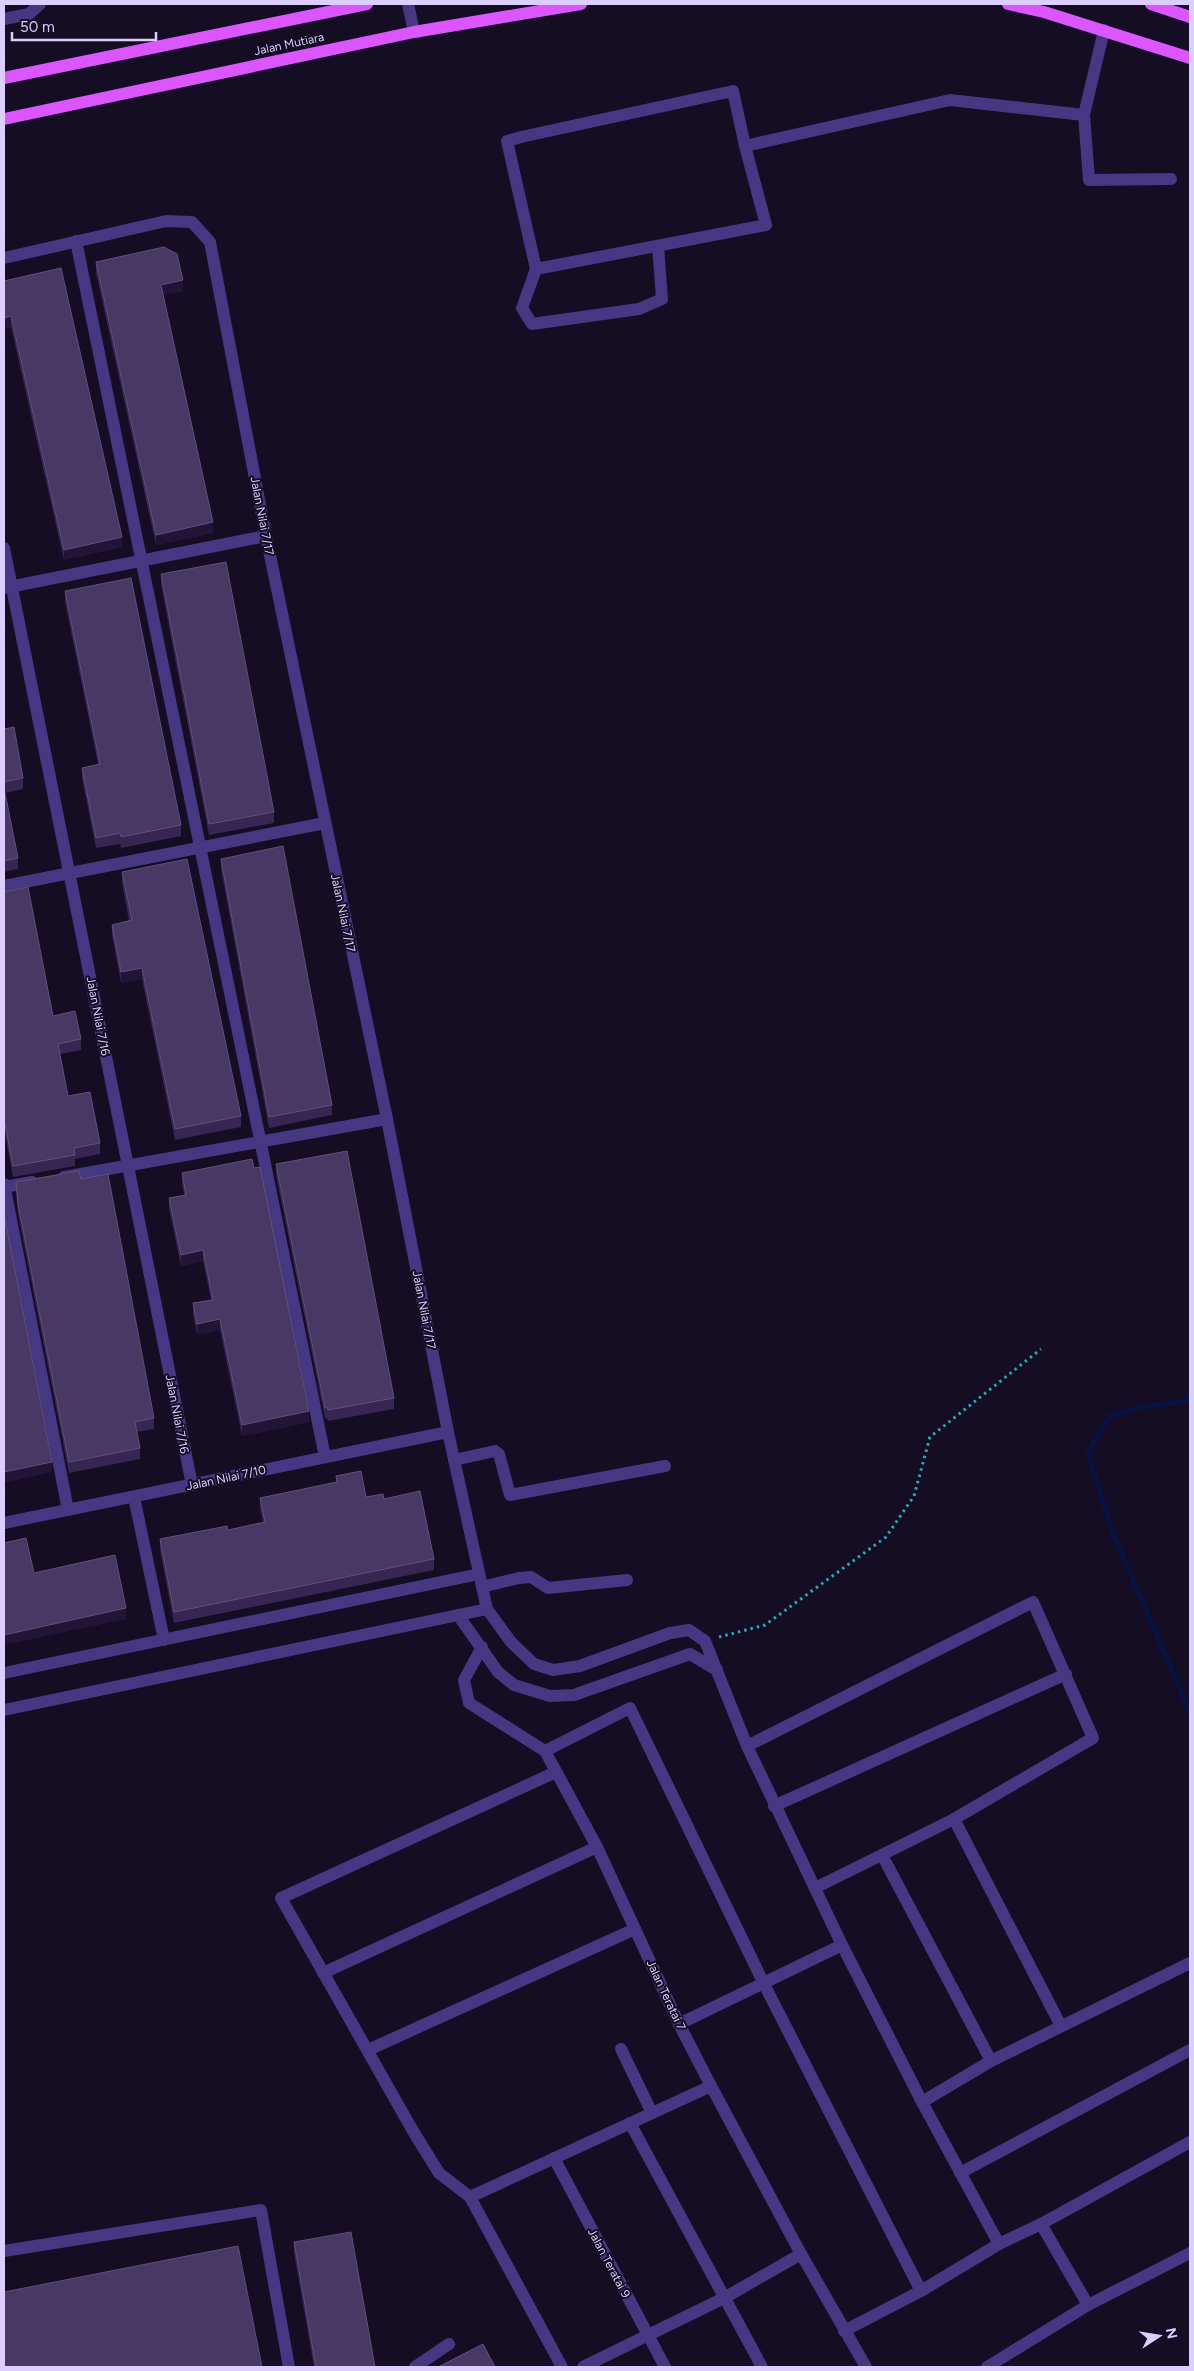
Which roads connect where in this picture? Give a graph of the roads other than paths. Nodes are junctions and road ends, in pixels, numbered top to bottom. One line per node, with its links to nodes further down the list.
1 (40, 4): 9 (street)
2 (367, 4): 7 (main road, Jalan Mutiara)
3 (408, 4): 11 (street)
4 (581, 4): 11 (main road, Jalan Mutiara)
5 (1008, 4): 10 (main road)
6 (1151, 4): 8 (main road)
7 (346, 6): 13 (main road, Jalan Mutiara)
8 (1190, 17)
9 (4, 19)
10 (1104, 30): 12 (main road); 14 (street)
11 (414, 32): 15 (main road, Jalan Mutiara)
12 (1190, 58)
13 (4, 78)
14 (1084, 115): 16 (street); 17 (street)
15 (4, 118)
16 (745, 146): 19 (street); 21 (street)
17 (1172, 179)
18 (76, 241): 20 (street); 22 (street, Jalan Nilai 7/17); 24 (street)
19 (658, 246): 21 (street); 21 (street)
20 (4, 258)
21 (536, 269)
22 (266, 536): 24 (street); 26 (street, Jalan Nilai 7/17)
23 (4, 548): 25 (street, Jalan Nilai 7/16)
24 (141, 561): 25 (street); 27 (street)
25 (8, 587): 28 (street, Jalan Nilai 7/16)
26 (324, 823): 27 (street); 30 (street, Jalan Nilai 7/17)
27 (200, 847): 28 (street); 31 (street)
28 (69, 873): 29 (street); 32 (street, Jalan Nilai 7/16)
29 (4, 886)
30 (386, 1119): 31 (street); 34 (street, Jalan Nilai 7/17)
31 (260, 1142): 32 (street); 35 (street)
32 (128, 1165): 33 (street); 38 (street, Jalan Nilai 7/16)
33 (4, 1186): 40 (street)
34 (448, 1432): 35 (street, Jalan Nilai 7/10); 36 (street, Jalan Nilai 7/17)
35 (325, 1457): 38 (street, Jalan Nilai 7/10)
36 (454, 1460): 37 (street); 43 (street, Jalan Nilai 7/17)
37 (665, 1466)
38 (192, 1485): 39 (street, Jalan Nilai 7/10)
39 (134, 1497): 40 (street, Jalan Nilai 7/10); 46 (street)
40 (68, 1510): 41 (street, Jalan Nilai 7/10)
41 (4, 1523)
42 (627, 1580): 43 (street)
43 (480, 1581): 44 (street, Jalan Nilai 7/17); 46 (street)
44 (486, 1610): 45 (street); 48 (street)
45 (458, 1615): 47 (street); 51 (street)
46 (164, 1640): 49 (street)
47 (482, 1647): 48 (street); 53 (street)
48 (716, 1670): 52 (street)
49 (4, 1673)
50 (1066, 1674): 52 (street); 55 (street); 56 (street)
51 (4, 1710)
52 (747, 1746): 55 (street)
53 (545, 1751): 54 (street, Jalan Teratai 7); 64 (street)
54 (556, 1772): 57 (street, Jalan Teratai 7); 63 (street)
55 (774, 1806): 59 (street)
56 (954, 1819): 58 (street); 66 (street)
57 (597, 1848): 60 (street, Jalan Teratai 7); 63 (street)
58 (882, 1855): 59 (street); 70 (street)
59 (815, 1888): 61 (street)
60 (635, 1929): 65 (street, Jalan Teratai 7); 68 (street)
61 (842, 1945): 64 (street); 72 (street)
62 (1189, 1967): 66 (street)
63 (323, 1973): 68 (street)
64 (764, 1984): 65 (street); 84 (street)
65 (679, 2024): 71 (street, Jalan Teratai 7)
66 (1061, 2026): 70 (street)
67 (621, 2049): 73 (street)
68 (368, 2050): 78 (street)
69 (1190, 2050): 77 (street)
70 (991, 2061): 72 (street)
71 (711, 2086): 73 (street); 82 (street, Jalan Teratai 7)
72 (922, 2102): 77 (street)
73 (652, 2113): 74 (street)
74 (630, 2123): 76 (street); 85 (street)
75 (1190, 2142): 79 (street)
76 (554, 2158): 78 (street); 88 (street, Jalan Teratai 9)
77 (960, 2173): 80 (street)
78 (470, 2197): 92 (street)
79 (1041, 2224): 80 (street); 86 (street)
80 (999, 2244): 84 (street)
81 (4, 2251): 90 (street)
82 (801, 2254): 85 (street); 87 (street, Jalan Teratai 7)
83 (1190, 2254): 86 (street)
84 (921, 2291): 87 (street)
85 (724, 2298): 88 (street); 95 (street)
86 (1088, 2305): 97 (street)
87 (844, 2331): 96 (street, Jalan Teratai 7)
88 (648, 2336): 93 (street); 94 (street, Jalan Teratai 9)
89 (450, 2344): 91 (street)
90 (289, 2367)
91 (415, 2367)
92 (562, 2367)
93 (583, 2367)
94 (665, 2367)
95 (762, 2367)
96 (866, 2367)
97 (987, 2367)

